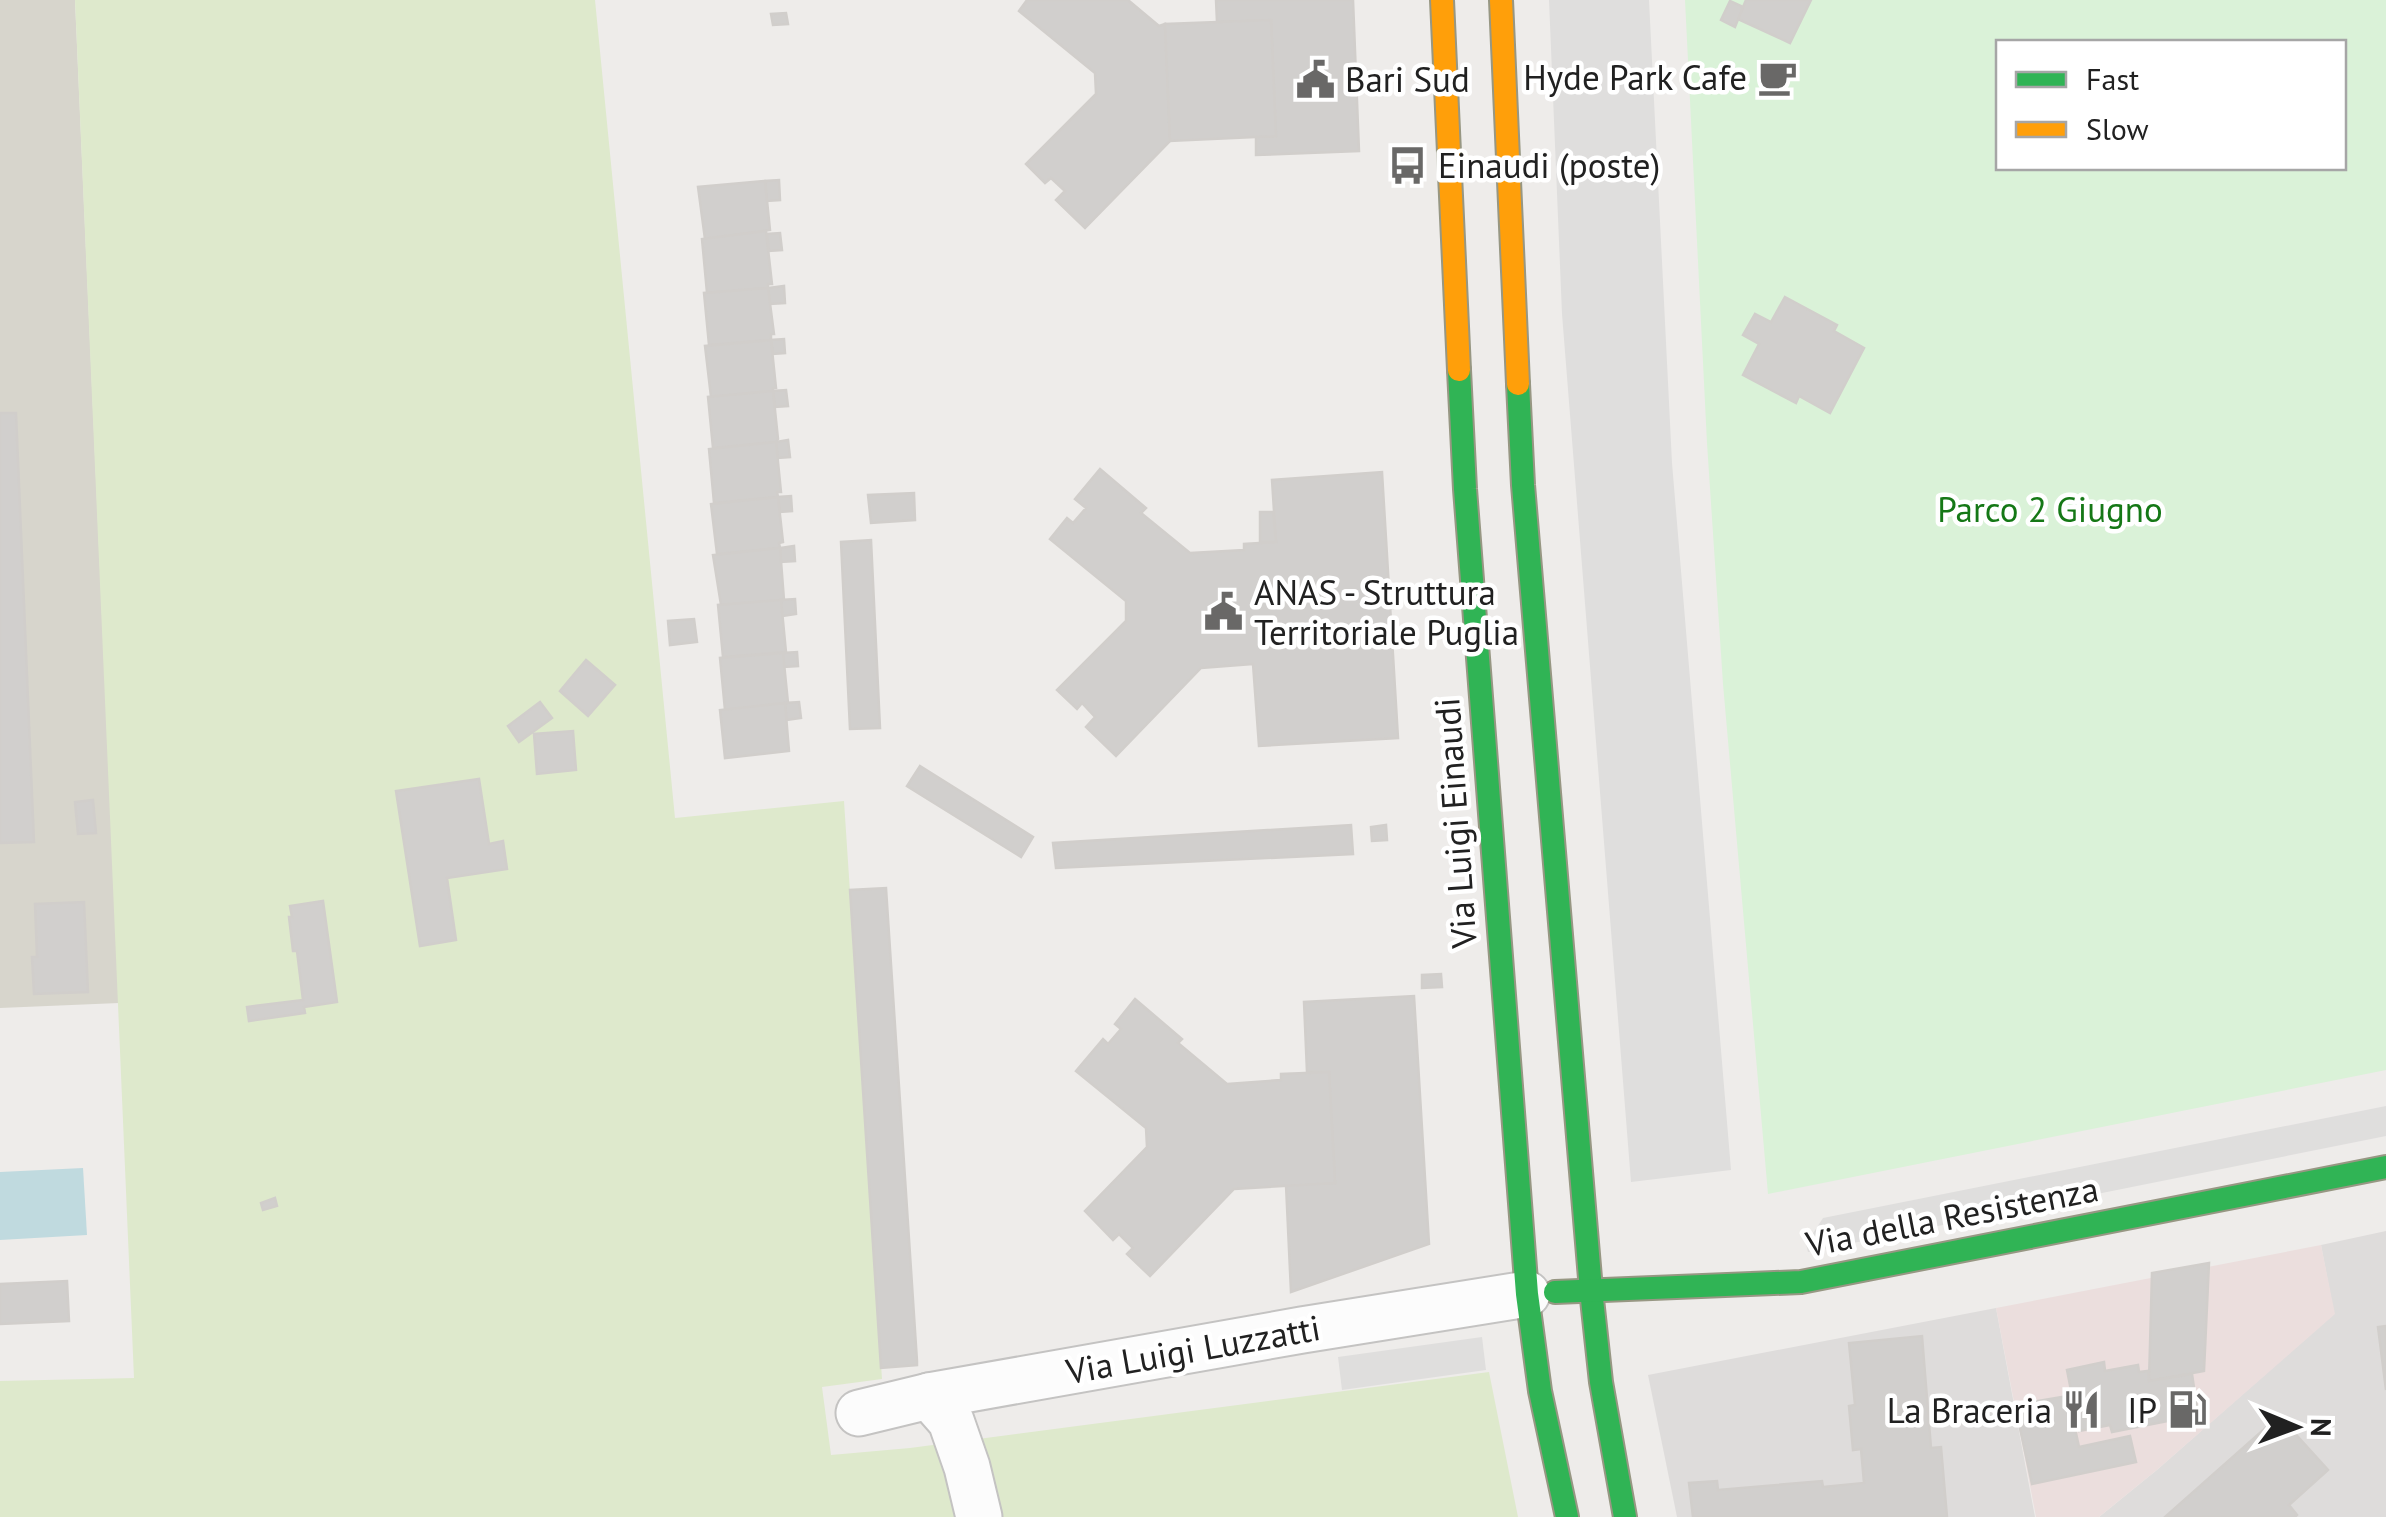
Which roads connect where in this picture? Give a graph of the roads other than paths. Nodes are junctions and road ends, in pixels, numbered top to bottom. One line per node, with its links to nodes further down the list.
1 (1442, 0): 5 (main road, Via Luigi Einaudi)
2 (1501, 0): 4 (main road)
3 (2386, 1168): 4 (main road, Via della Resistenza)
4 (1592, 1290): 5 (main road, Via della Resistenza); 10 (main road)
5 (1527, 1294): 6 (street, Via Luigi Luzzatti); 9 (main road, Via Luigi Einaudi)
6 (929, 1396): 7 (street, Via Luigi Luzzatti); 8 (street)
7 (860, 1412)
8 (979, 1517)
9 (1567, 1517)
10 (1625, 1517)

